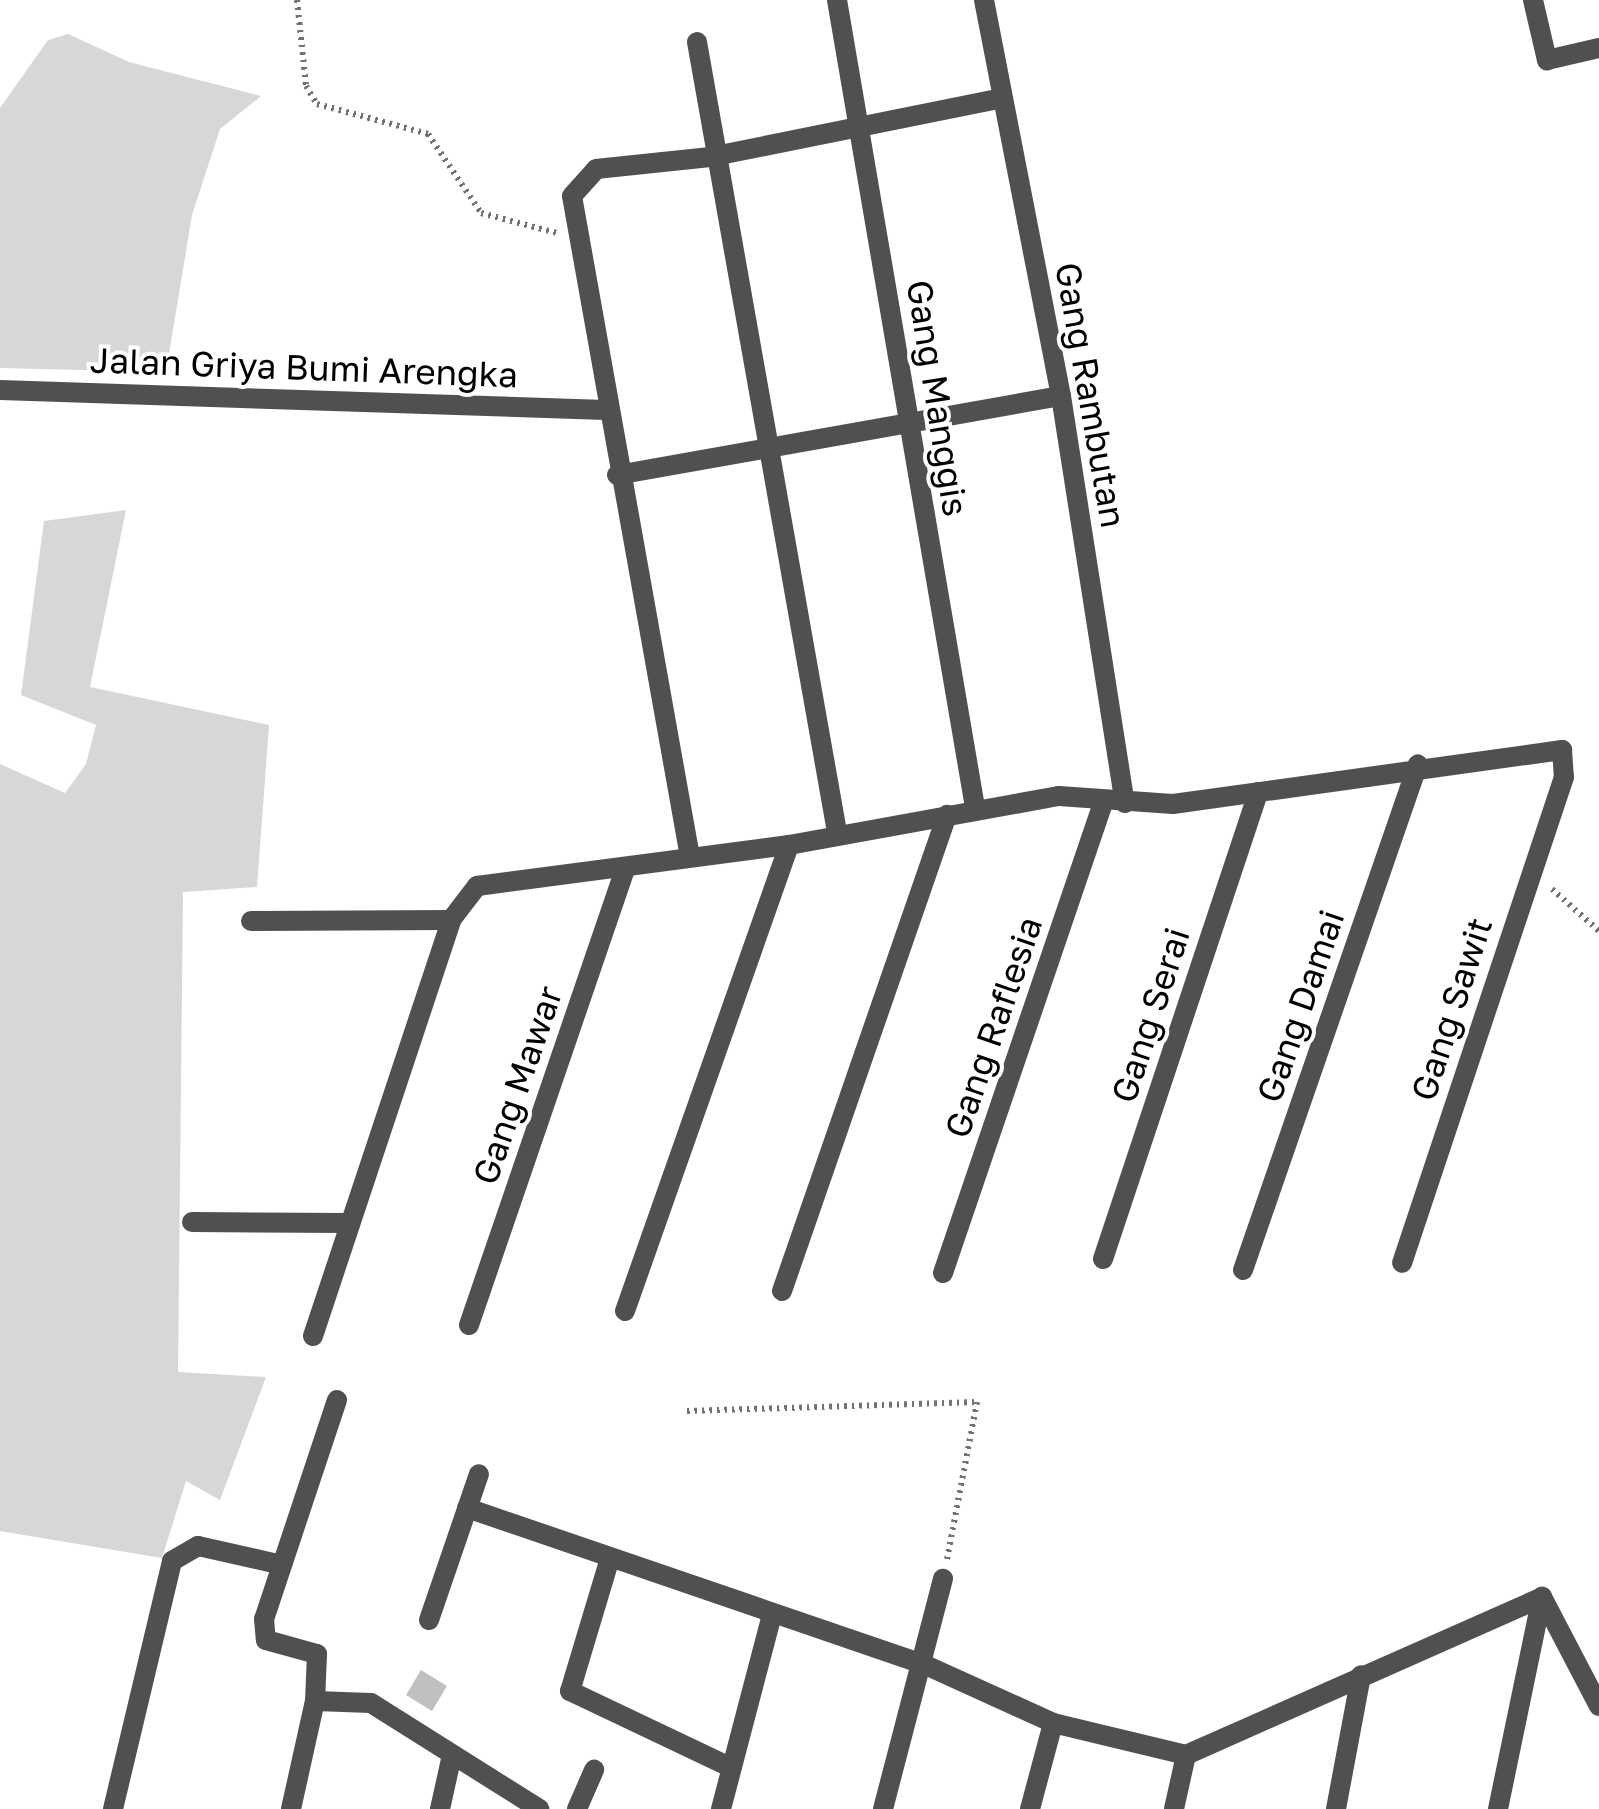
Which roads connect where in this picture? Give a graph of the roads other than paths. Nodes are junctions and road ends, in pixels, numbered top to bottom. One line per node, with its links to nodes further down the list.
1 (837, 0): 7 (street, Gang Manggis)
2 (984, 0): 6 (street, Gang Rambutan)
3 (1533, 0): 5 (street)
4 (697, 42): 8 (street)
5 (1599, 48)
6 (1002, 98): 7 (street); 10 (street, Gang Rambutan)
7 (861, 127): 8 (street); 12 (street, Gang Manggis)
8 (710, 157): 11 (street); 13 (street)
9 (0, 390): 11 (street, Jalan Griya Bumi Arengka)
10 (1060, 396): 12 (street); 17 (street, Gang Rambutan)
11 (606, 410): 14 (street)
12 (908, 424): 13 (street); 18 (street, Gang Manggis)
13 (766, 450): 14 (street); 20 (street)
14 (617, 475): 22 (street)
15 (1418, 764): 16 (street); 29 (street, Gang Sawit); 30 (street, Gang Damai)
16 (1258, 792): 17 (street); 28 (street, Gang Serai)
17 (1114, 802): 18 (street); 31 (street, Gang Raflesia)
18 (975, 807): 19 (street)
19 (947, 816): 20 (street); 32 (street)
20 (837, 832): 21 (street)
21 (789, 846): 22 (street); 33 (street)
22 (690, 857): 23 (street)
23 (626, 867): 24 (street); 34 (street, Gang Mawar)
24 (451, 920): 25 (street); 27 (street)
25 (251, 921)
26 (192, 1222): 27 (street)
27 (349, 1223): 35 (street)
28 (1103, 1259)
29 (1402, 1263)
30 (1244, 1270)
31 (943, 1274)
32 (782, 1290)
33 (625, 1310)
34 (469, 1325)
35 (313, 1336)
36 (337, 1400): 40 (street)
37 (479, 1474): 38 (street)
38 (467, 1508): 39 (street); 44 (street)
39 (610, 1558): 43 (street); 52 (street)
40 (282, 1565): 47 (street); 54 (street)
41 (943, 1580): 45 (street)
42 (1542, 1597): 46 (street); 48 (street); 64 (street)
43 (772, 1614): 45 (street); 52 (street)
44 (429, 1620)
45 (921, 1662): 49 (street); 60 (street)
46 (1361, 1675): 51 (street); 63 (street)
47 (316, 1701): 50 (street); 55 (street)
48 (1599, 1706)
49 (1053, 1722): 51 (street); 61 (street)
50 (452, 1755): 56 (street); 57 (street)
51 (1186, 1755): 62 (street)
52 (730, 1767): 59 (street)
53 (594, 1770): 58 (street)
54 (113, 1809)
55 (292, 1809)
56 (440, 1809)
57 (538, 1809)
58 (577, 1809)
59 (721, 1809)
60 (883, 1809)
61 (1030, 1809)
62 (1174, 1809)
63 (1336, 1809)
64 (1498, 1809)

